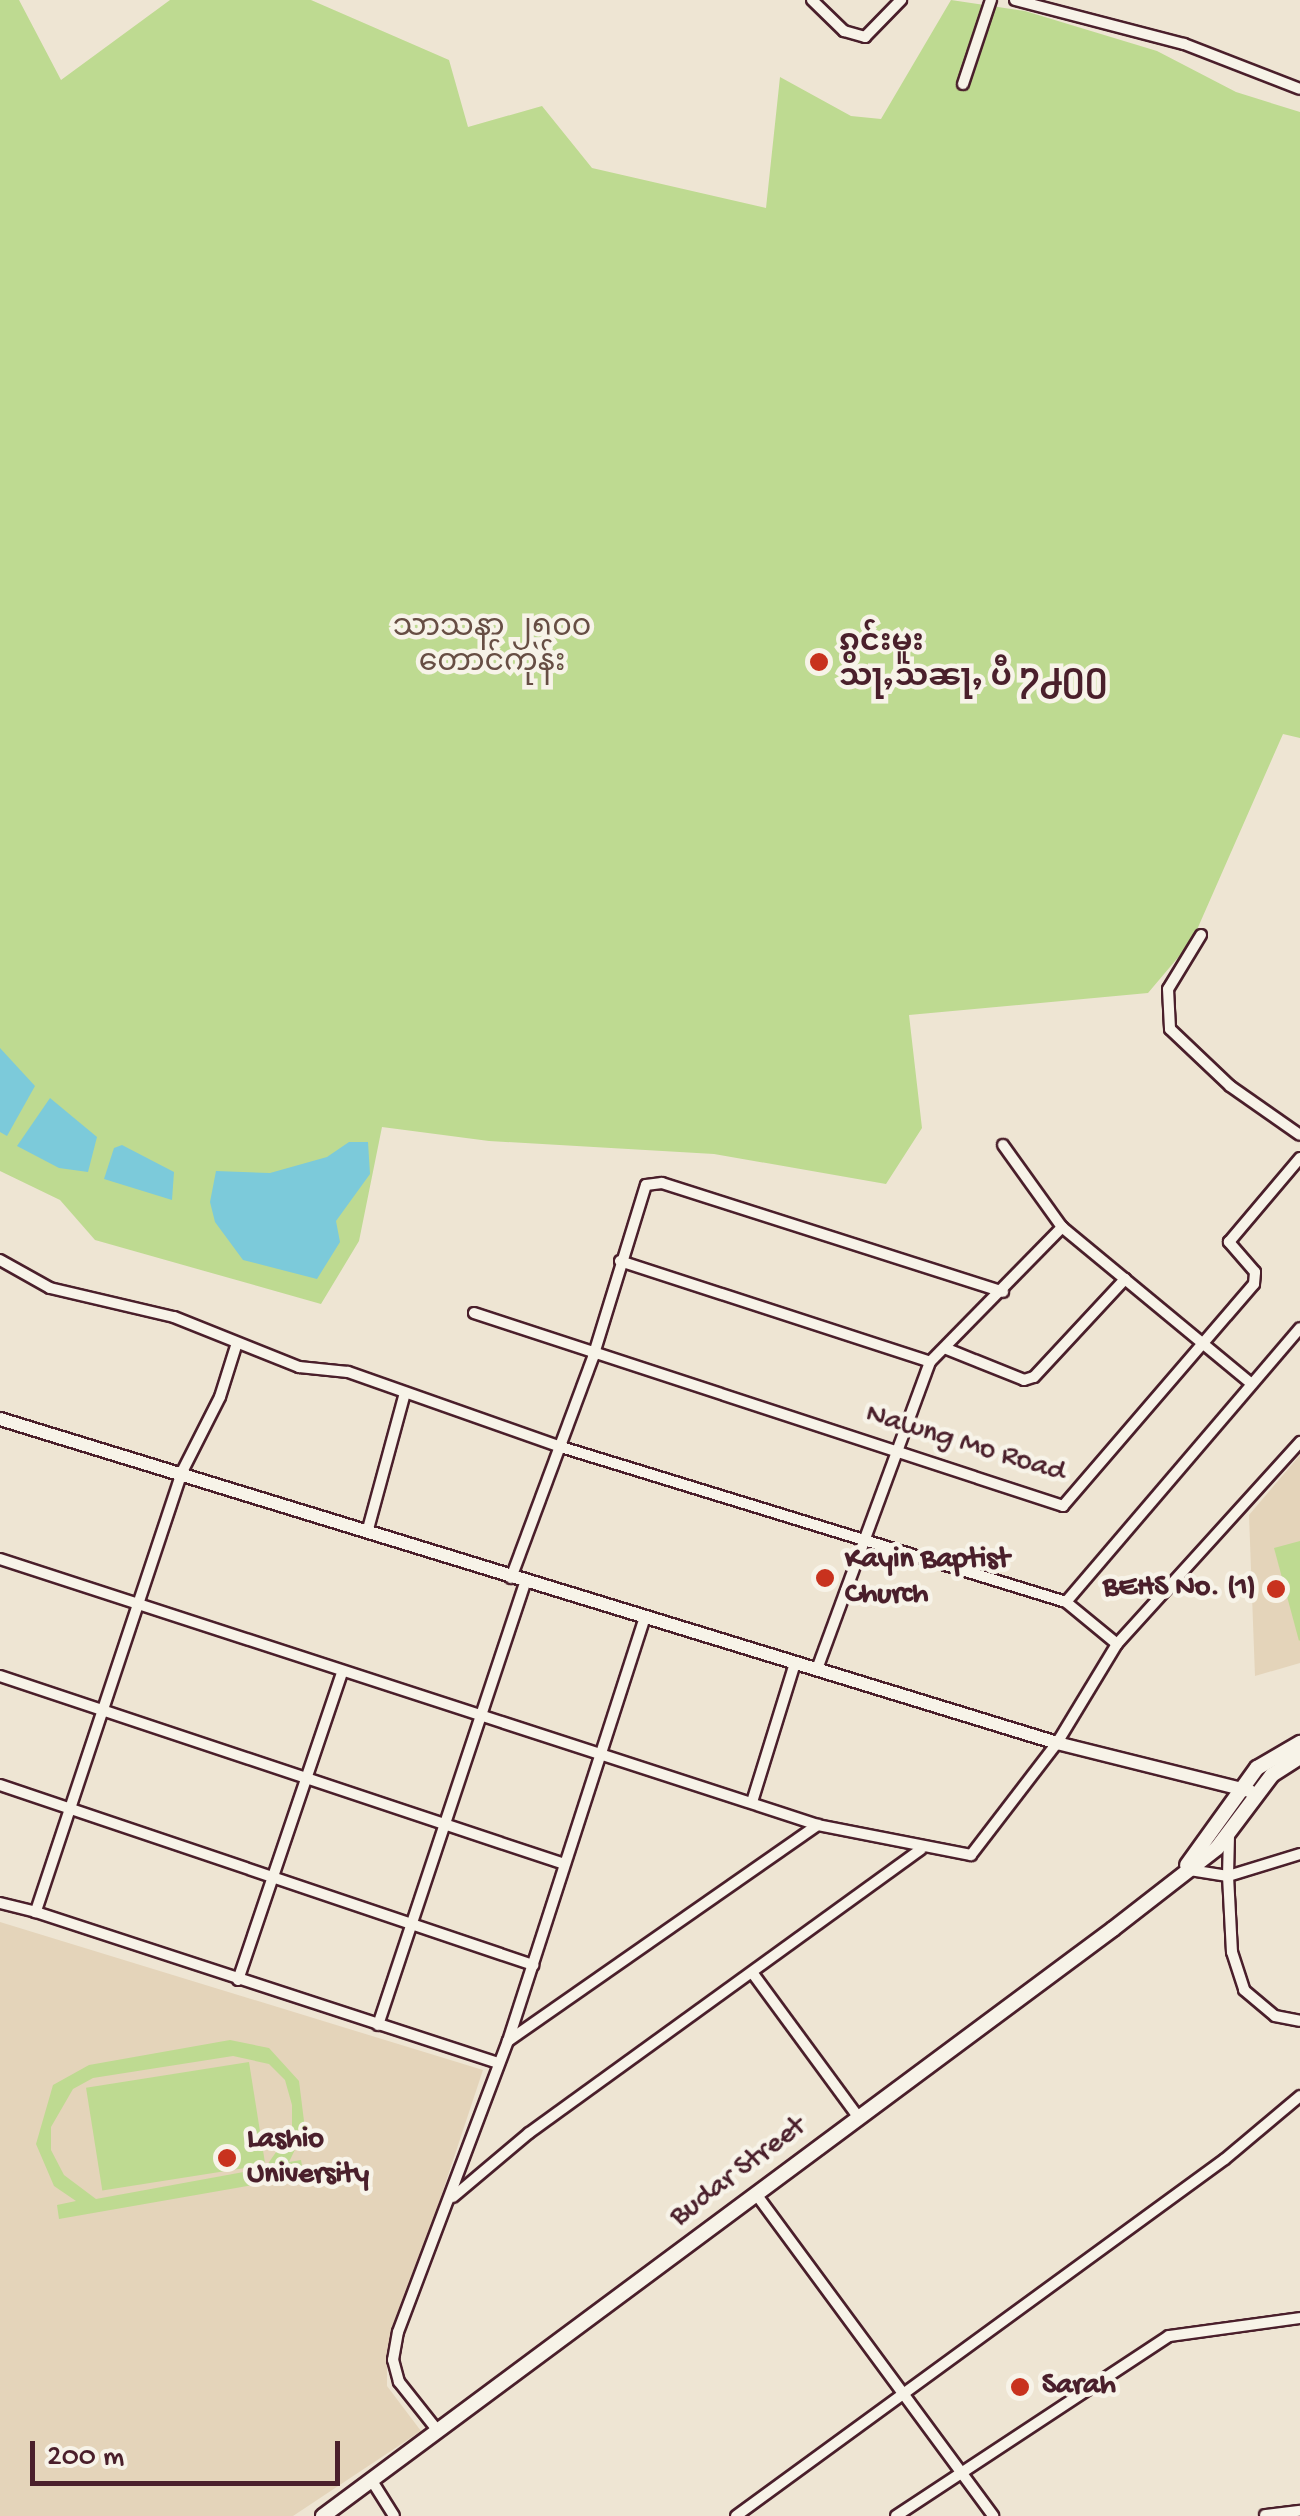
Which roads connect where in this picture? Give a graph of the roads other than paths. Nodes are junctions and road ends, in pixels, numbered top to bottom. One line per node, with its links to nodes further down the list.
1 (812, 0): 2 (street)
2 (900, 0)
3 (990, 0): 5 (street)
4 (1015, 0): 6 (street)
5 (963, 84)
6 (1300, 89)
7 (1202, 935): 8 (street)
8 (1300, 1134)
9 (1003, 1145): 11 (street)
10 (1300, 1158): 19 (street, Nawng Mo Road)
11 (1062, 1227): 14 (street); 15 (street)
12 (0, 1260): 18 (street)
13 (620, 1260): 15 (street); 21 (street); 22 (street)
14 (1126, 1278): 19 (street); 20 (street)
15 (1003, 1292): 20 (street)
16 (474, 1313): 21 (street, Nawng Mo Road)
17 (1300, 1328): 23 (street)
18 (236, 1346): 24 (street); 29 (street)
19 (1207, 1346): 23 (street); 28 (street, Nawng Mo Road)
20 (947, 1350): 22 (street)
21 (593, 1357): 27 (street); 28 (street, Nawng Mo Road)
22 (930, 1362): 28 (street)
23 (1252, 1384): 34 (street)
24 (405, 1393): 27 (street); 30 (street)
25 (0, 1420): 29 (street)
26 (1300, 1442): 37 (street)
27 (558, 1446): 31 (street); 33 (street)
28 (896, 1450): 31 (street)
29 (182, 1472): 30 (street); 35 (street)
30 (368, 1529): 33 (street)
31 (869, 1536): 34 (street); 39 (street)
32 (0, 1559): 35 (street)
33 (518, 1580): 36 (street); 43 (street)
34 (1066, 1602): 37 (street)
35 (138, 1603): 40 (street); 42 (street)
36 (644, 1619): 38 (street); 46 (street)
37 (1117, 1644): 44 (street)
38 (795, 1663): 39 (street); 51 (street)
39 (817, 1669): 44 (street)
40 (341, 1675): 43 (street); 48 (street)
41 (0, 1676): 42 (street)
42 (99, 1708): 48 (street); 52 (street)
43 (479, 1717): 46 (street); 53 (street)
44 (1057, 1743): 50 (street); 56 (street)
45 (1300, 1743): 50 (main road)
46 (600, 1757): 51 (street); 58 (street)
47 (1300, 1758): 50 (main road)
48 (303, 1780): 53 (street); 61 (street)
49 (0, 1785): 52 (street)
50 (1250, 1791): 55 (main road, Budar Street); 59 (main road)
51 (752, 1802): 54 (street)
52 (68, 1806): 61 (street); 63 (street)
53 (444, 1823): 58 (street); 64 (street)
54 (818, 1825): 56 (street); 70 (street)
55 (1229, 1835): 59 (main road, Budar Street); 60 (street)
56 (921, 1849): 66 (street)
57 (1300, 1854): 60 (street)
58 (564, 1864): 65 (street)
59 (1184, 1870): 60 (street); 73 (main road, Budar Street)
60 (1228, 1876): 68 (street)
61 (272, 1879): 64 (street); 67 (street)
62 (0, 1902): 63 (street)
63 (36, 1912): 67 (street)
64 (413, 1920): 65 (street); 69 (street)
65 (533, 1965): 70 (street)
66 (754, 1975): 73 (street); 75 (street)
67 (238, 1980): 69 (street)
68 (1300, 2020)
69 (378, 2025): 71 (street)
70 (508, 2042): 71 (street)
71 (498, 2064): 75 (street)
72 (1300, 2096): 77 (street)
73 (859, 2118): 74 (main road, Budar Street)
74 (756, 2194): 77 (street); 78 (main road, Budar Street)
75 (449, 2200): 78 (street)
76 (1300, 2318): 79 (street)
77 (902, 2396): 79 (street); 85 (street)
78 (438, 2430): 80 (main road, Budar Street)
79 (960, 2471): 86 (street); 87 (street)
80 (372, 2481): 83 (main road, Budar Street); 84 (street)
81 (1300, 2511): 82 (street)
82 (1264, 2515)
83 (323, 2516)
84 (394, 2516)
85 (736, 2516)
86 (896, 2516)
87 (993, 2516)

